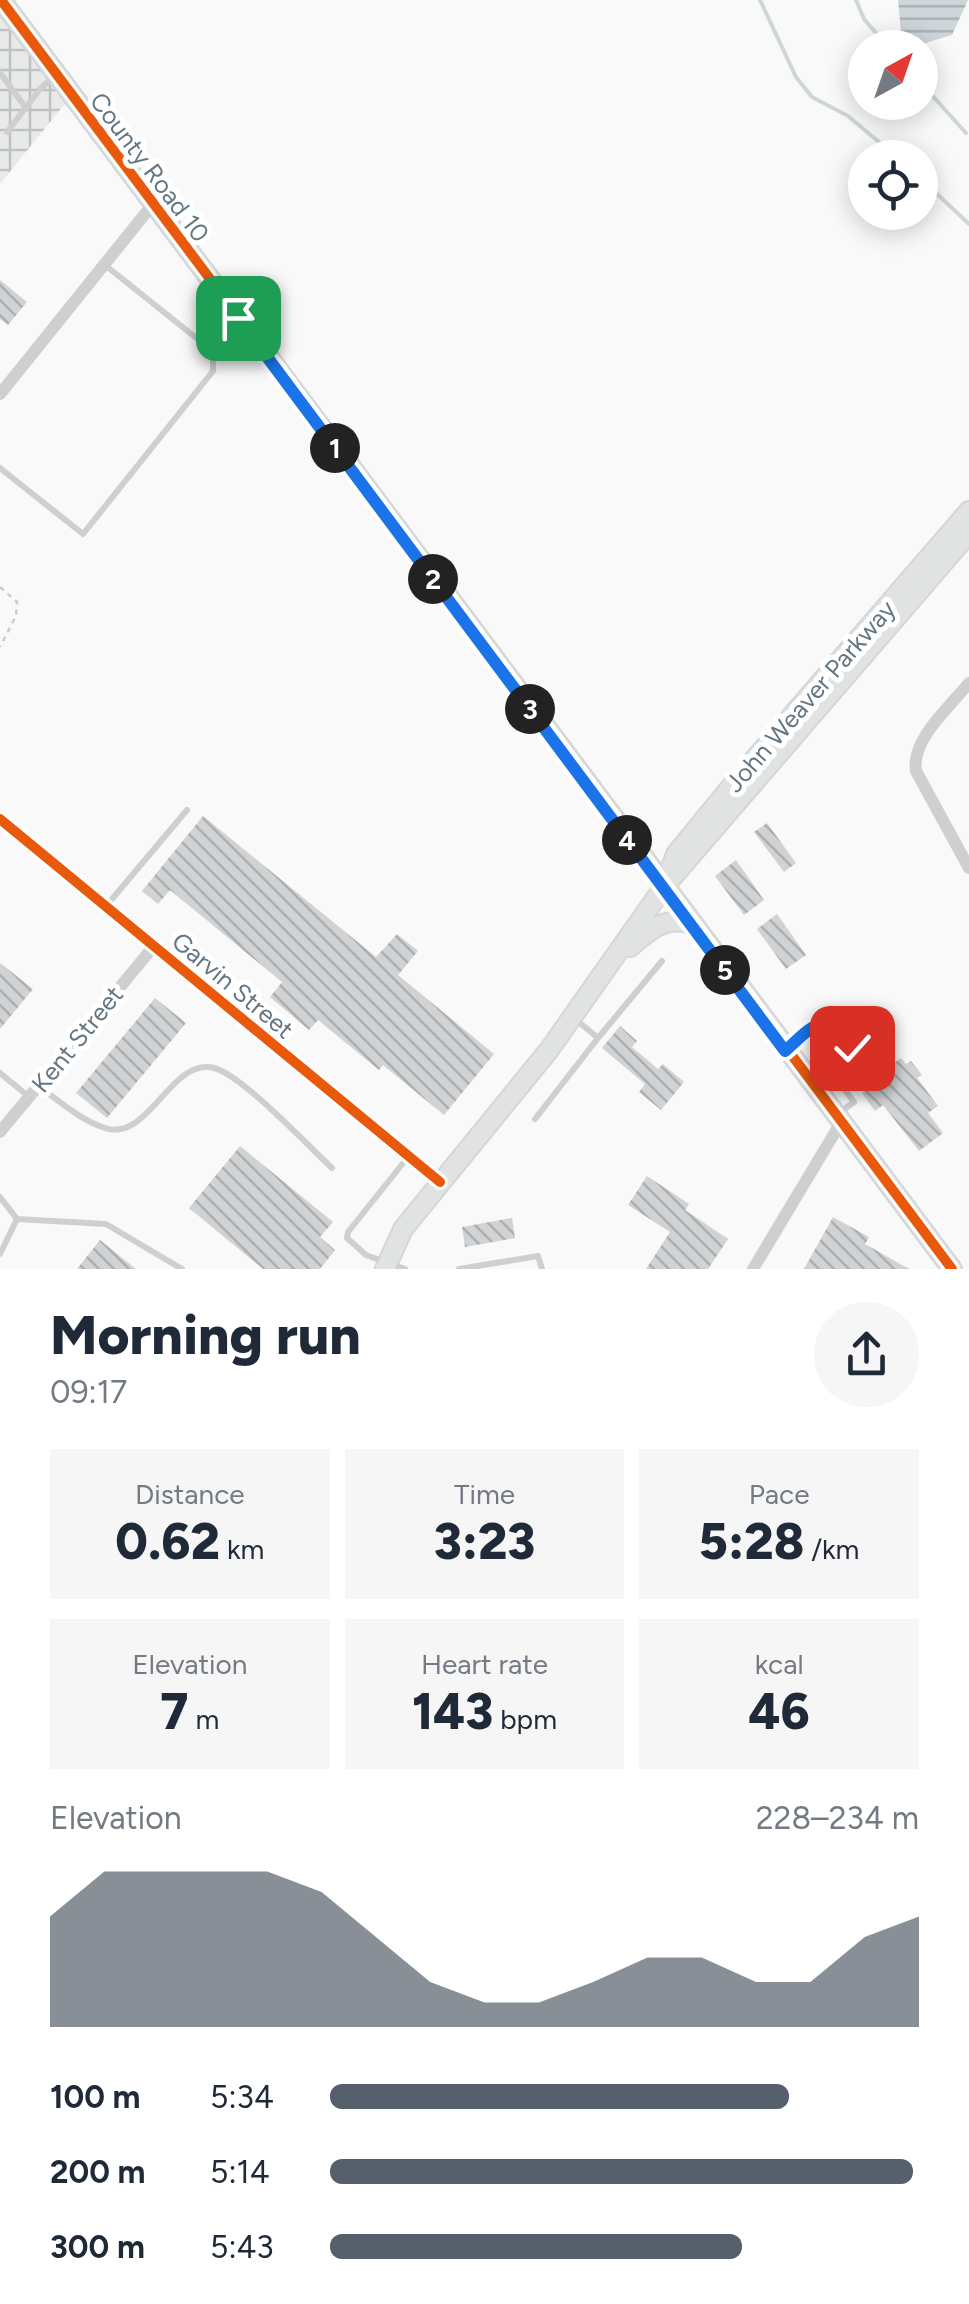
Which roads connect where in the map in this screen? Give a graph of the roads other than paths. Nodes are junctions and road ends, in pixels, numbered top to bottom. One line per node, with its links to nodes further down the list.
1 (1, 0): 3 (street, County Road 10)
2 (0, 73): 4 (lane)
3 (56, 74): 4 (lane); 6 (street, County Road 10)
4 (26, 108): 5 (lane)
5 (8, 132)
6 (153, 204): 7 (street); 16 (street, County Road 10)
7 (104, 264): 8 (street); 9 (lane)
8 (0, 394)
9 (0, 468)
10 (969, 511): 16 (street, John Weaver Parkway)
11 (969, 533): 16 (street, John Weaver Parkway)
12 (969, 683): 15 (street)
13 (187, 810): 17 (lane)
14 (0, 819): 17 (street, Garvin Street)
15 (969, 868)
16 (663, 888): 18 (street, County Road 10); 20 (street, John Weaver Parkway)
17 (106, 906): 19 (street, Garvin Street)
18 (691, 924): 20 (street); 24 (street, County Road 10)
19 (154, 946): 26 (street, Kent Street); 30 (street, Garvin Street)
20 (614, 960): 22 (street, John Weaver Parkway)
21 (662, 962): 23 (lane)
22 (574, 1017): 23 (lane); 32 (street, John Weaver Parkway)
23 (598, 1038): 27 (lane)
24 (785, 1051): 28 (street, County Road 10); 28 (lane)
25 (0, 1074): 26 (lane)
26 (33, 1092): 29 (street, Kent Street); 31 (lane)
27 (535, 1119)
28 (837, 1120): 40 (street); 41 (street, County Road 10)
29 (1, 1129)
30 (408, 1156): 32 (street, Garvin Street); 36 (lane)
31 (332, 1168)
32 (440, 1182): 36 (street, John Weaver Parkway)
33 (0, 1196): 34 (lane)
34 (17, 1219): 35 (lane); 37 (lane)
35 (0, 1254)
36 (392, 1268)
37 (182, 1269)
38 (459, 1269): 39 (lane)
39 (542, 1269)
40 (753, 1269)
41 (952, 1269)

